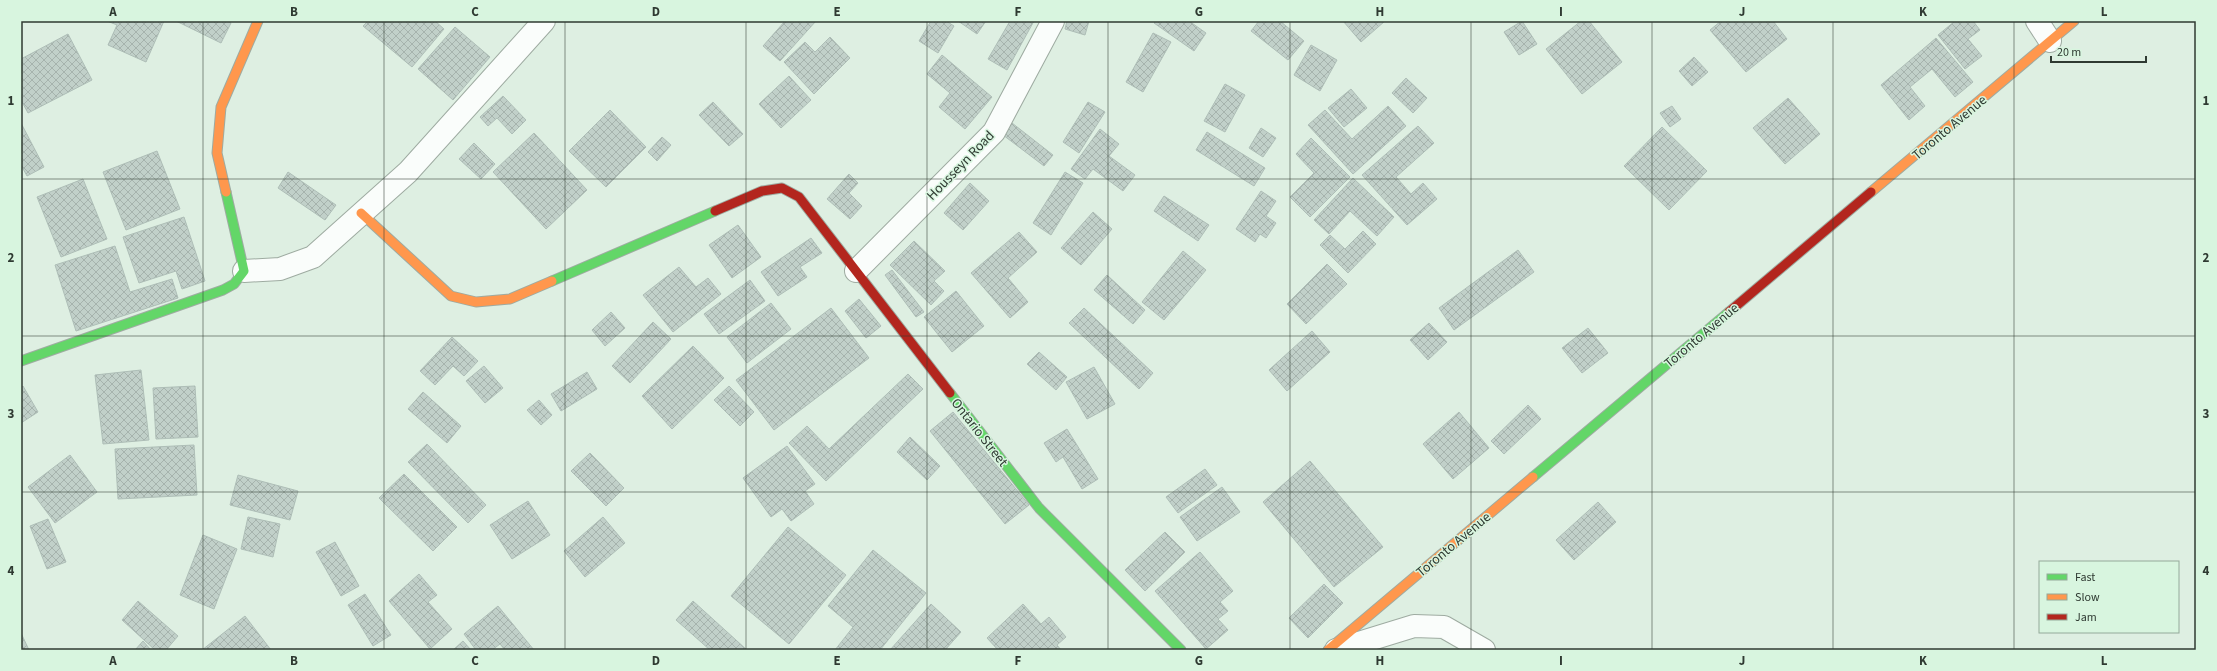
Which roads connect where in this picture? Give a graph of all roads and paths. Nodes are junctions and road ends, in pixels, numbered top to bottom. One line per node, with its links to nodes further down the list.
1 (258, 21): 8 (street)
2 (544, 21): 7 (street)
3 (1053, 21): 9 (street, Housseyn Road)
4 (2037, 21): 6 (street)
5 (2074, 21): 6 (street, Toronto Avenue)
6 (2050, 41): 12 (street, Toronto Avenue)
7 (362, 213): 8 (street); 9 (street, Ontario Street)
8 (244, 270): 10 (street)
9 (856, 271): 11 (street, Ontario Street)
10 (21, 361)
11 (1181, 650)
12 (1328, 650)
13 (1336, 650): 14 (street)
14 (1484, 650)

